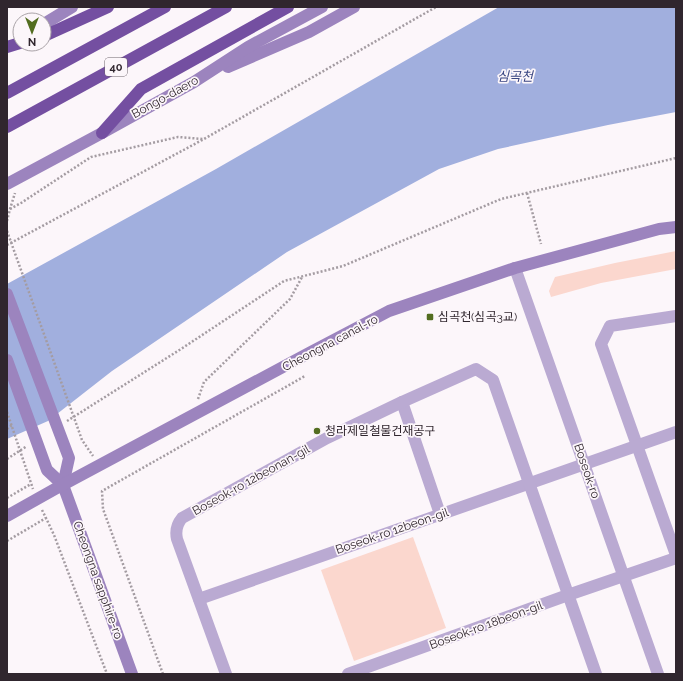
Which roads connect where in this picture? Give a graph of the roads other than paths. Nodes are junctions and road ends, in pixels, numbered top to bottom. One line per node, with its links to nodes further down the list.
1 (72, 7): 8 (street)
2 (108, 7): 9 (highway)
3 (165, 7): 11 (highway, 40)
4 (226, 7): 12 (highway, 40)
5 (288, 7): 13 (highway)
6 (322, 7): 10 (street, Bongo-daero)
7 (354, 7): 10 (street)
8 (52, 19)
9 (52, 32)
10 (194, 82): 13 (street, Bongo-daero)
11 (7, 93)
12 (7, 127)
13 (102, 133): 14 (street, Bongo-daero)
14 (21, 176): 15 (street, Bongo-daero); 16 (street)
15 (7, 184)
16 (7, 192)
17 (676, 227): 18 (street, Cheongna canal-ro)
18 (515, 268): 25 (street, Boseok-ro); 27 (street, Cheongna canal-ro)
19 (7, 294): 27 (street)
20 (676, 316): 24 (street)
21 (7, 360): 27 (street)
22 (402, 402): 26 (street, Boseok-ro 12beonan-gil); 28 (street); 34 (street, Boseok-ro 12beonan-gil)
23 (676, 432): 24 (street, Boseok-ro 12beon-gil)
24 (637, 446): 25 (street, Boseok-ro 12beon-gil); 30 (street)
25 (585, 464): 26 (street, Boseok-ro 12beon-gil); 32 (street, Boseok-ro)
26 (530, 483): 28 (street, Boseok-ro 12beon-gil); 33 (street)
27 (63, 485): 29 (street, Cheongna canal-ro); 35 (street, Cheongna sapphire-ro)
28 (440, 514): 34 (street, Boseok-ro 12beon-gil)
29 (7, 516)
30 (676, 555)
31 (676, 558): 32 (street, Boseok-ro 18beon-gil)
32 (624, 576): 33 (street, Boseok-ro 18beon-gil); 39 (street, Boseok-ro)
33 (568, 595): 37 (street, Boseok-ro 18beon-gil); 38 (street)
34 (199, 599): 36 (street, Boseok-ro 12beonan-gil)
35 (132, 674)
36 (226, 674)
37 (348, 674)
38 (596, 674)
39 (658, 674)

